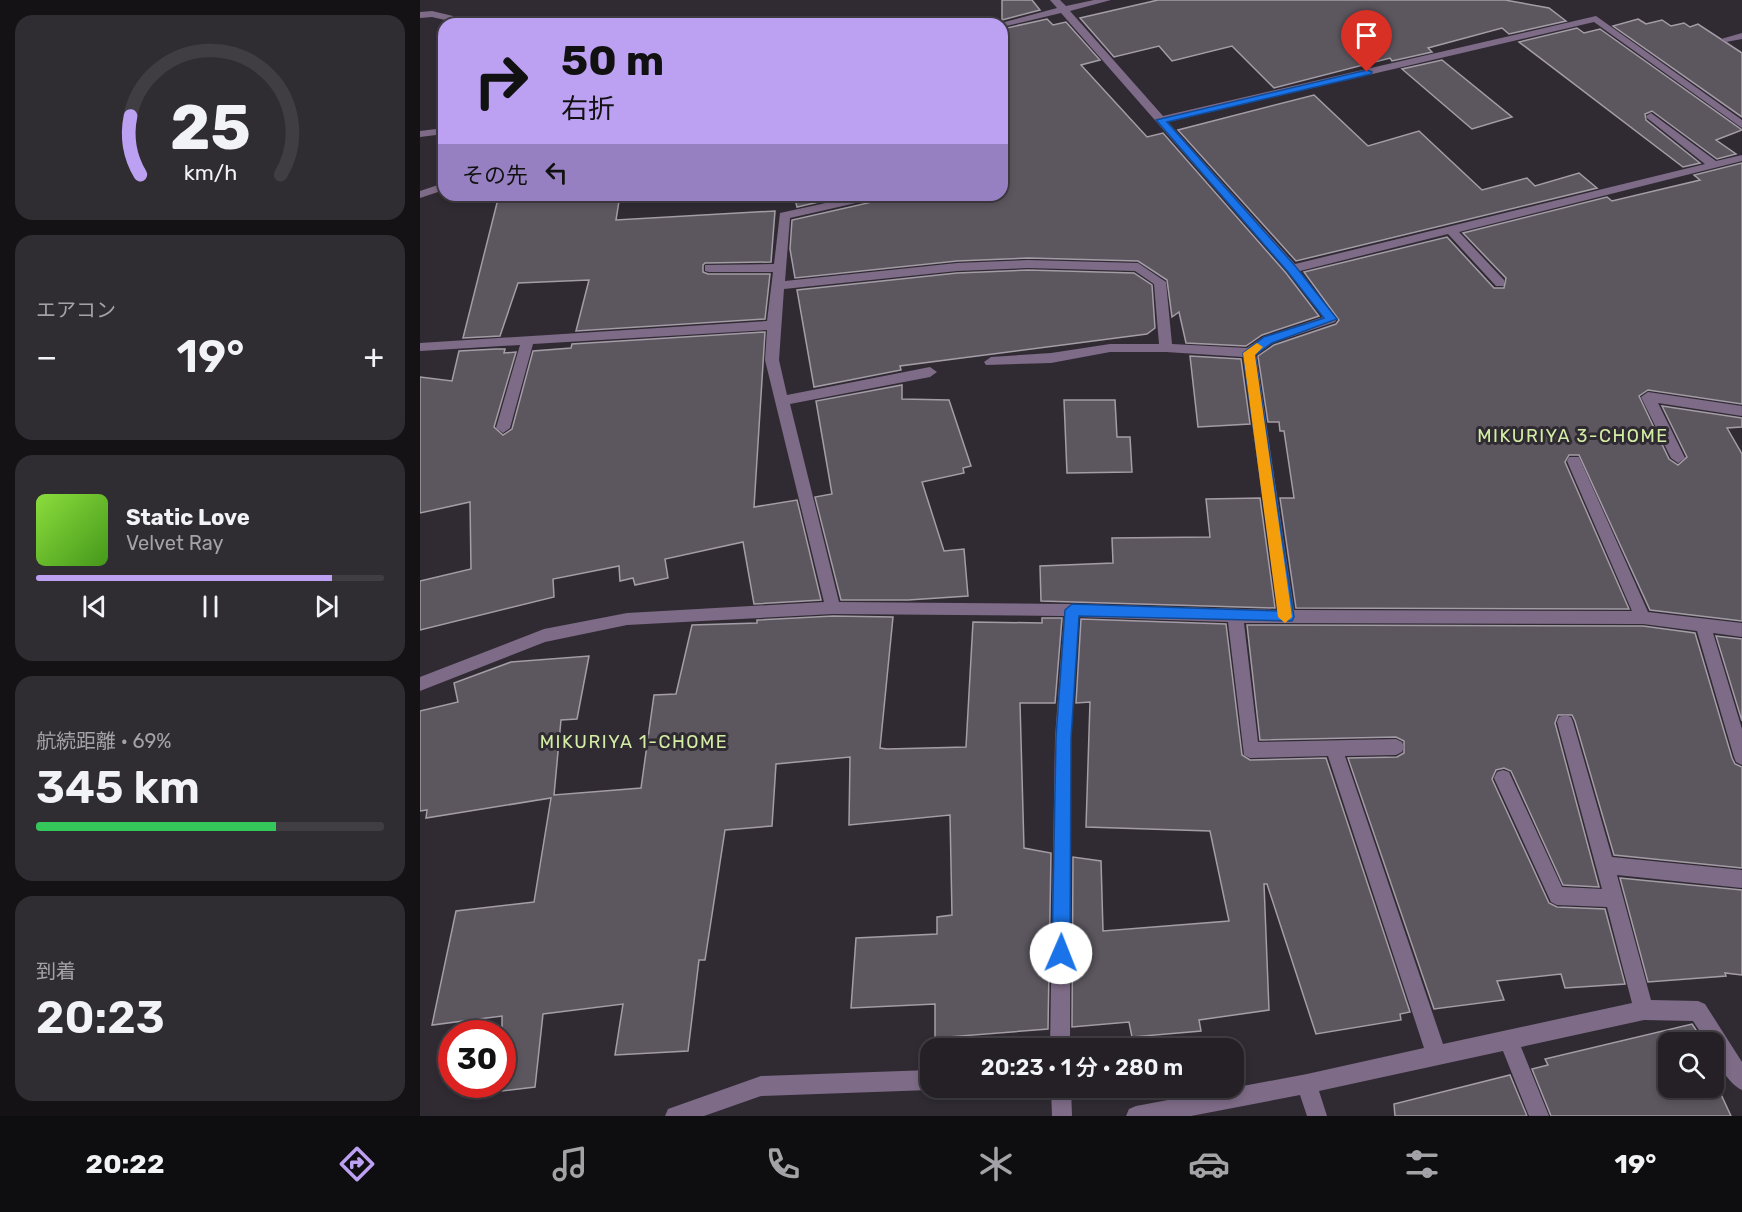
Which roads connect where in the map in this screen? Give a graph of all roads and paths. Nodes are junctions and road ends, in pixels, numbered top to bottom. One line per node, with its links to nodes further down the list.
1 (1055, 0): 3 (street)
2 (1106, 0): 3 (street)
3 (1064, 10): 6 (street); 10 (street)
4 (420, 15): 5 (street)
5 (450, 18)
6 (1008, 23)
7 (1742, 36): 8 (street)
8 (1726, 39)
9 (1651, 116): 15 (street)
10 (1161, 120): 11 (street); 22 (street)
11 (1742, 125)
12 (438, 132): 13 (street)
13 (420, 134)
14 (1741, 158): 15 (street)
15 (1714, 165): 19 (street)
16 (438, 188): 17 (street)
17 (420, 195)
18 (851, 201): 21 (street)
19 (1451, 230): 22 (street); 23 (street)
20 (710, 268): 21 (street)
21 (780, 268): 24 (street)
22 (1292, 270): 29 (street)
23 (1500, 283)
24 (778, 286): 25 (street); 28 (street)
25 (773, 325): 26 (street); 32 (street)
26 (528, 340): 27 (street); 34 (street)
27 (420, 347)
28 (1166, 348): 29 (street); 30 (street)
29 (1249, 353): 40 (street)
30 (991, 362)
31 (930, 372): 32 (street)
32 (782, 401): 37 (street)
33 (1742, 411): 35 (street)
34 (502, 428)
35 (1678, 458)
36 (1574, 461): 41 (street)
37 (833, 608): 38 (street); 44 (street)
38 (1072, 610): 39 (street); 54 (street)
39 (1235, 616): 40 (street); 47 (street)
40 (1287, 617): 41 (street)
41 (1643, 618): 42 (street)
42 (1703, 626): 43 (street); 48 (street)
43 (1742, 630)
44 (420, 684)
45 (1565, 722): 50 (street)
46 (1396, 747): 47 (street)
47 (1334, 748): 56 (street)
48 (1742, 757)
49 (1503, 778): 52 (street)
50 (1605, 865): 51 (street); 52 (street)
51 (1742, 879)
52 (1614, 898): 53 (street)
53 (1644, 1010): 55 (street); 58 (street)
54 (1060, 1038)
55 (1509, 1041): 56 (street); 65 (street)
56 (1437, 1056): 59 (street)
57 (920, 1080): 61 (street)
58 (1742, 1080)
59 (1306, 1084): 63 (street); 64 (street)
60 (1061, 1098): 62 (street)
61 (675, 1116)
62 (1062, 1116)
63 (1136, 1116)
64 (1317, 1116)
65 (1539, 1116)

